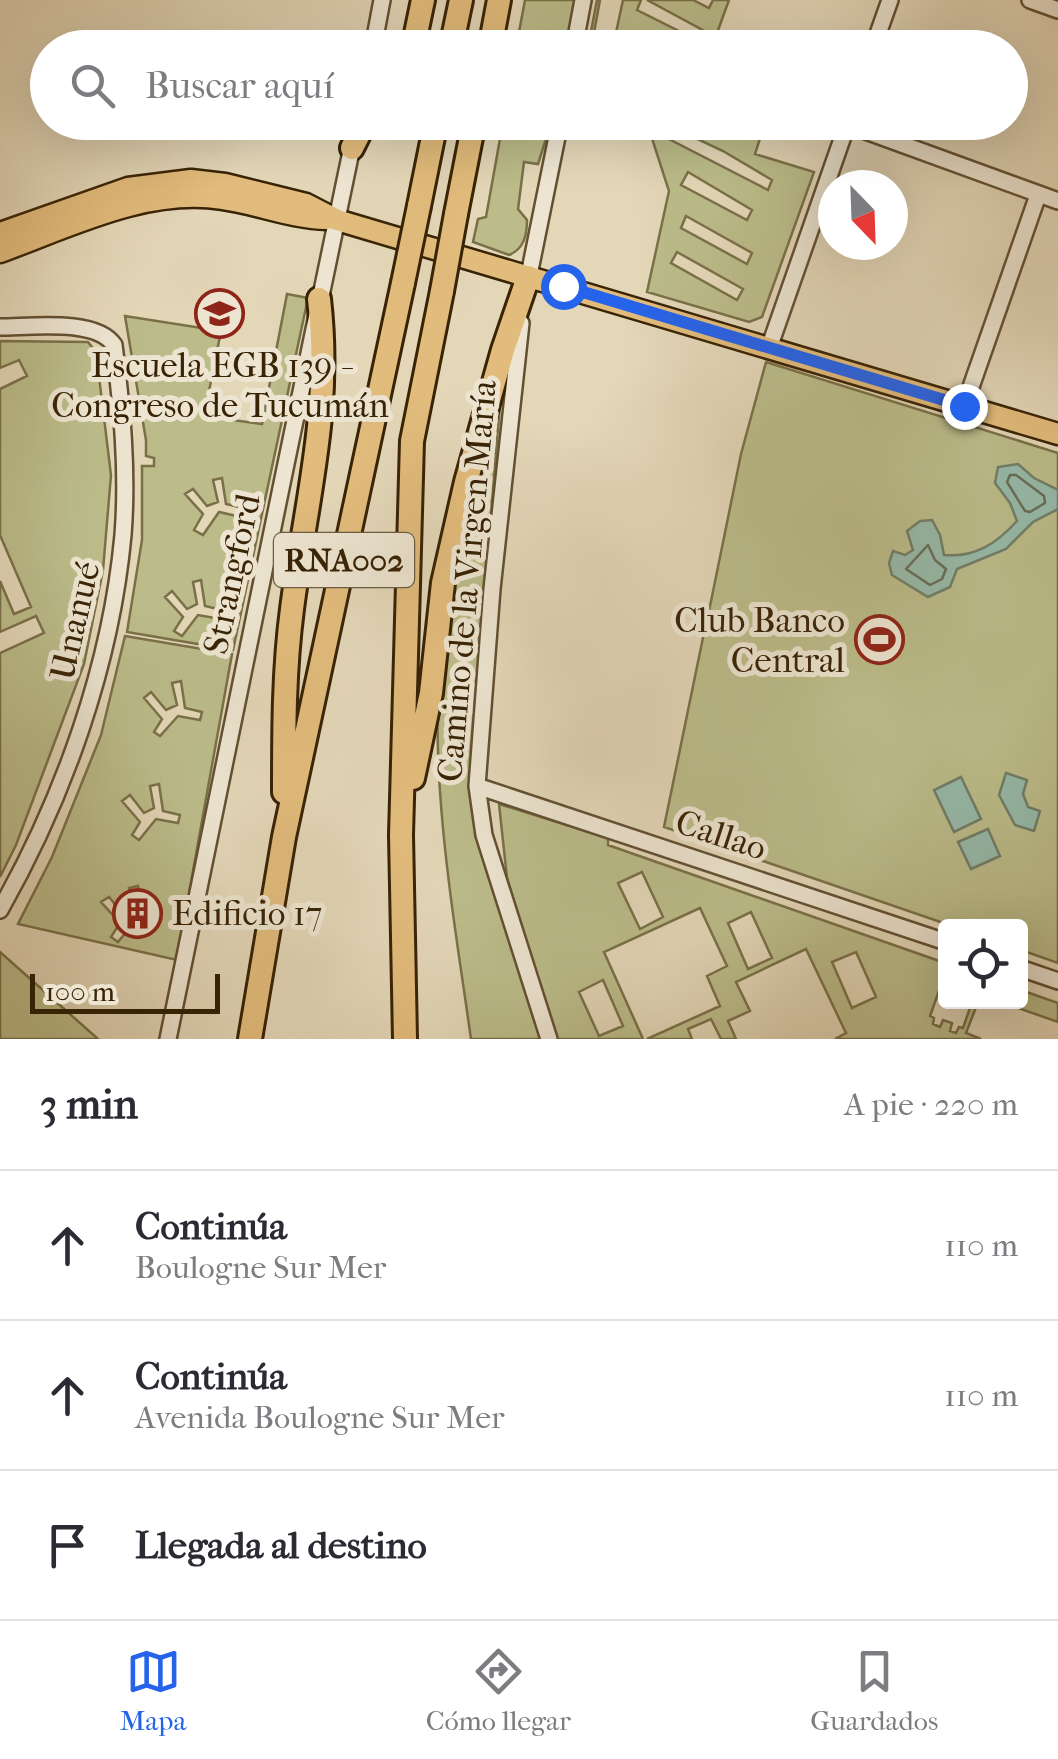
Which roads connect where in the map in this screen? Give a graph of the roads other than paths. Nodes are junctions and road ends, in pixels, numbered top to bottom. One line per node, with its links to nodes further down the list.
1 (382, 0): 9 (street)
2 (423, 0): 10 (highway)
3 (460, 0): 11 (highway)
4 (499, 0): 12 (highway)
5 (583, 0): 13 (street)
6 (890, 0): 14 (street)
7 (1030, 0): 8 (street)
8 (1058, 10)
9 (376, 30)
10 (417, 30)
11 (454, 30)
12 (493, 30)
13 (577, 30)
14 (879, 30)
15 (354, 140): 22 (street, Strangford)
16 (356, 140): 22 (highway)
17 (432, 140): 36 (highway, RNA002, bridge)
18 (470, 140): 35 (highway, RNA002, bridge)
19 (556, 140): 28 (street, Camino de la Virgen María)
20 (839, 140): 31 (street)
21 (891, 140): 23 (street)
22 (352, 148): 25 (street, Strangford)
23 (1038, 194): 24 (street); 32 (street)
24 (1058, 201)
25 (337, 220): 26 (main road); 27 (main road); 28 (main road); 29 (street, Strangford)
26 (0, 233)
27 (0, 252)
28 (528, 276): 31 (main road); 34 (street, Camino de la Virgen María); 35 (highway)
29 (320, 298): 36 (highway); 41 (street, Strangford)
30 (0, 331): 37 (street, Unanué)
31 (769, 348): 32 (main road)
32 (964, 406): 33 (main road)
33 (1058, 434)
34 (476, 786): 38 (street, Callao); 44 (street, Camino de la Virgen María)
35 (401, 835): 43 (highway, RNA002)
36 (284, 837): 42 (highway, RNA002)
37 (0, 910)
38 (938, 939)
39 (1028, 971): 40 (street)
40 (1058, 980)
41 (168, 1039)
42 (250, 1039)
43 (405, 1039)
44 (549, 1039)

